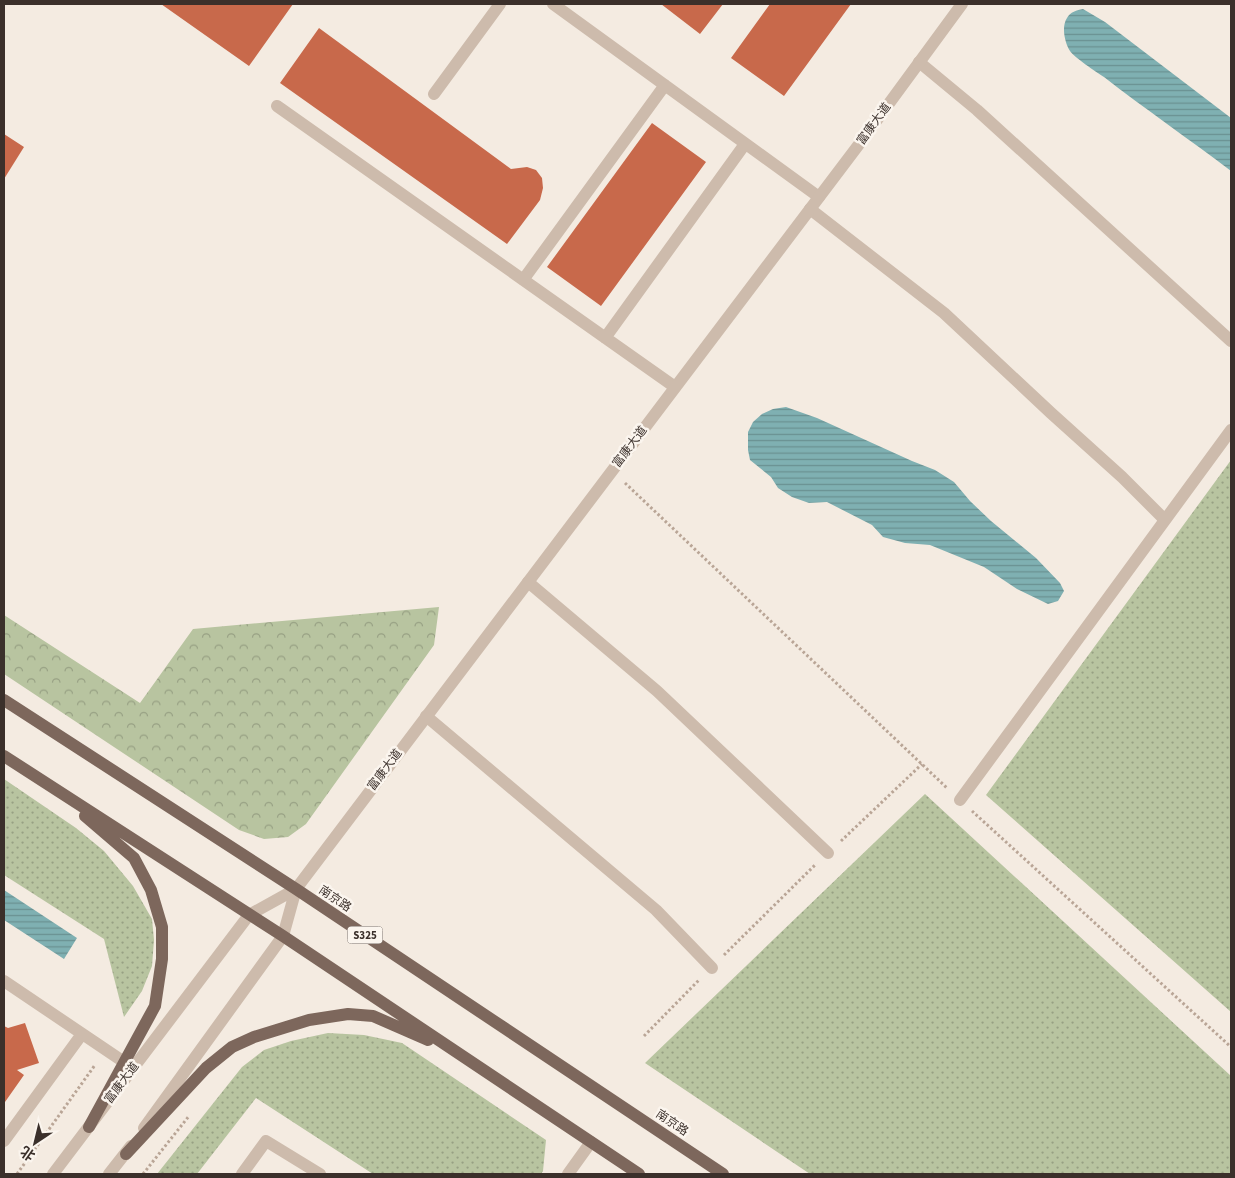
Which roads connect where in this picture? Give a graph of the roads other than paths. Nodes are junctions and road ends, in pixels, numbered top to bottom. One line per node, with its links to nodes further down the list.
1 (500, 4): 6 (street)
2 (552, 4): 5 (street)
3 (962, 4): 4 (street, 富康大道)
4 (919, 62): 9 (street, 富康大道); 13 (street)
5 (665, 85): 8 (street); 11 (street)
6 (434, 94)
7 (276, 106): 11 (street)
8 (745, 144): 9 (street); 12 (street)
9 (819, 197): 10 (street, 富康大道)
10 (810, 209): 14 (street, 富康大道); 16 (street)
11 (523, 280): 12 (street)
12 (605, 338): 14 (street)
13 (1231, 341)
14 (675, 387): 17 (street, 富康大道)
15 (1231, 430): 16 (street)
16 (1165, 520): 22 (street)
17 (528, 582): 19 (street, 富康大道); 23 (street)
18 (4, 700): 24 (main road, 南京路 / S325)
19 (426, 716): 24 (street, 富康大道); 27 (street)
20 (4, 756): 21 (main road)
21 (47, 784): 25 (main road); 31 (main road)
22 (960, 800)
23 (828, 853)
24 (296, 889): 25 (street, 富康大道); 26 (street, 富康大道); 43 (main road, 南京路 / S325)
25 (249, 914): 26 (main road); 32 (street, 富康大道)
26 (283, 936): 30 (main road); 35 (street, 富康大道)
27 (712, 968)
28 (4, 981): 29 (street)
29 (82, 1034): 31 (street); 33 (street)
30 (456, 1052): 34 (main road); 35 (main road)
31 (124, 1062): 32 (main road)
32 (89, 1127): 36 (street, 富康大道)
33 (4, 1141)
34 (591, 1142): 40 (street); 41 (street); 42 (main road)
35 (126, 1154): 37 (street, 富康大道)
36 (53, 1174)
37 (110, 1174)
38 (242, 1174): 39 (street)
39 (320, 1174)
40 (568, 1174)
41 (579, 1174)
42 (639, 1174)
43 (723, 1174)

